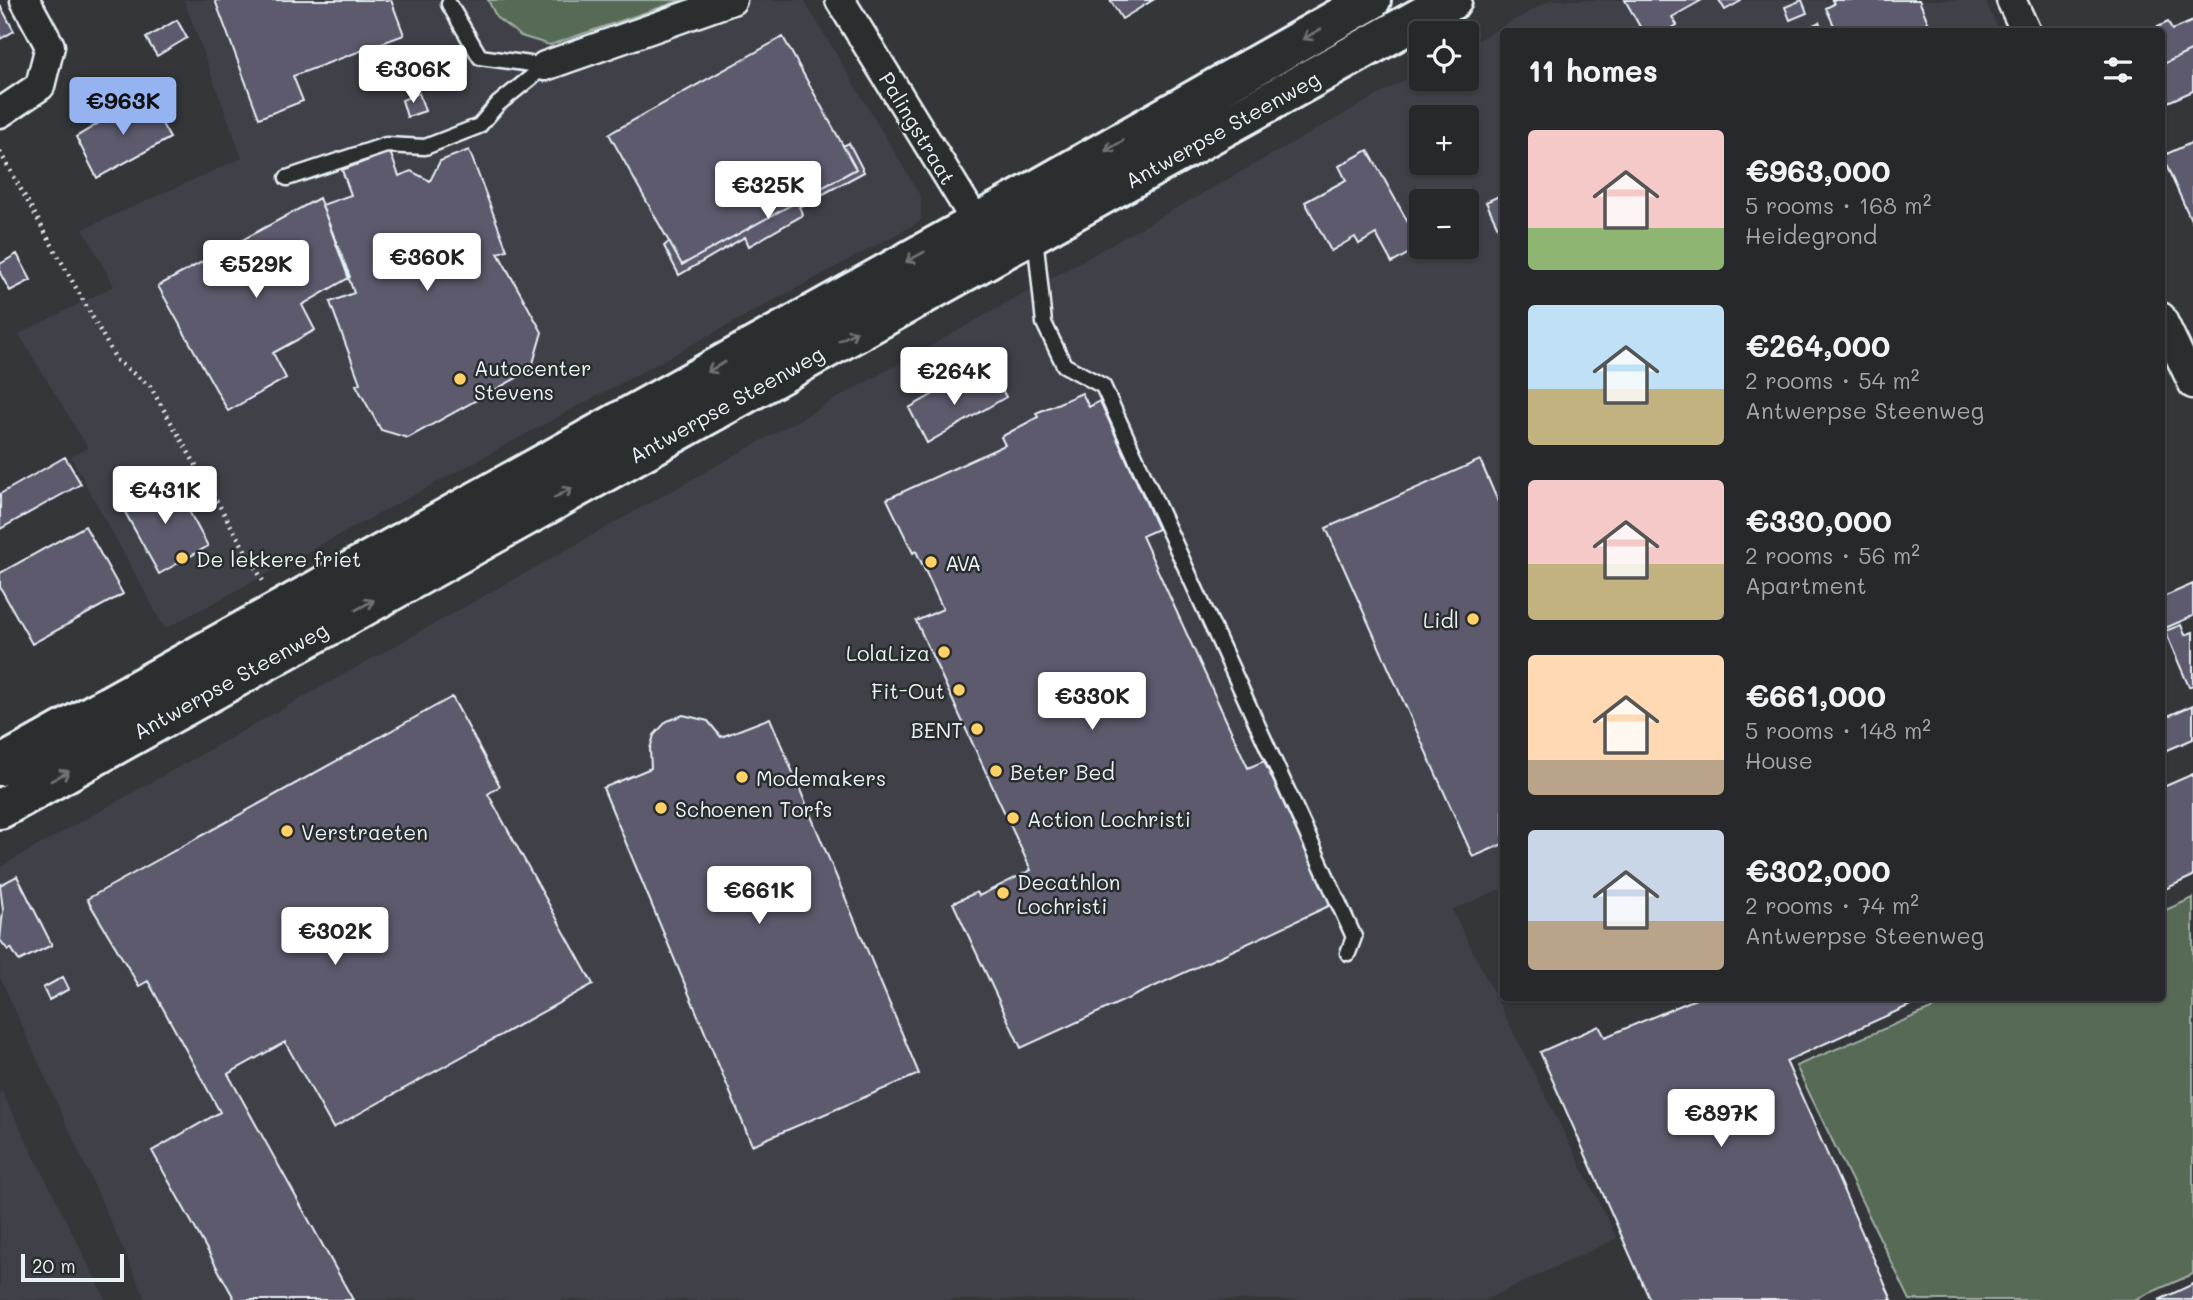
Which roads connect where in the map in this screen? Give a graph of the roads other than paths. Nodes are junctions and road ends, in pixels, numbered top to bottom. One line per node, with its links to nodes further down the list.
1 (25, 0): 10 (street)
2 (732, 0): 9 (street)
3 (841, 0): 12 (street, Palingstraat)
4 (1371, 0): 12 (main road, Antwerpse Steenweg, one-way to 12)
5 (1452, 0): 13 (main road, Antwerpse Steenweg)
6 (2011, 0): 8 (street)
7 (449, 4): 9 (lane)
8 (2024, 28)
9 (545, 66): 11 (lane)
10 (0, 113)
11 (287, 178)
12 (976, 223): 14 (street, Palingstraat); 17 (main road, Antwerpse Steenweg, one-way to 17)
13 (1035, 234): 14 (main road, Antwerpse Steenweg); 19 (lane)
14 (996, 256): 18 (main road, Antwerpse Steenweg, one-way to 14)
15 (2165, 325): 16 (street)
16 (2193, 384)
17 (0, 766)
18 (0, 809)
19 (1348, 953)

